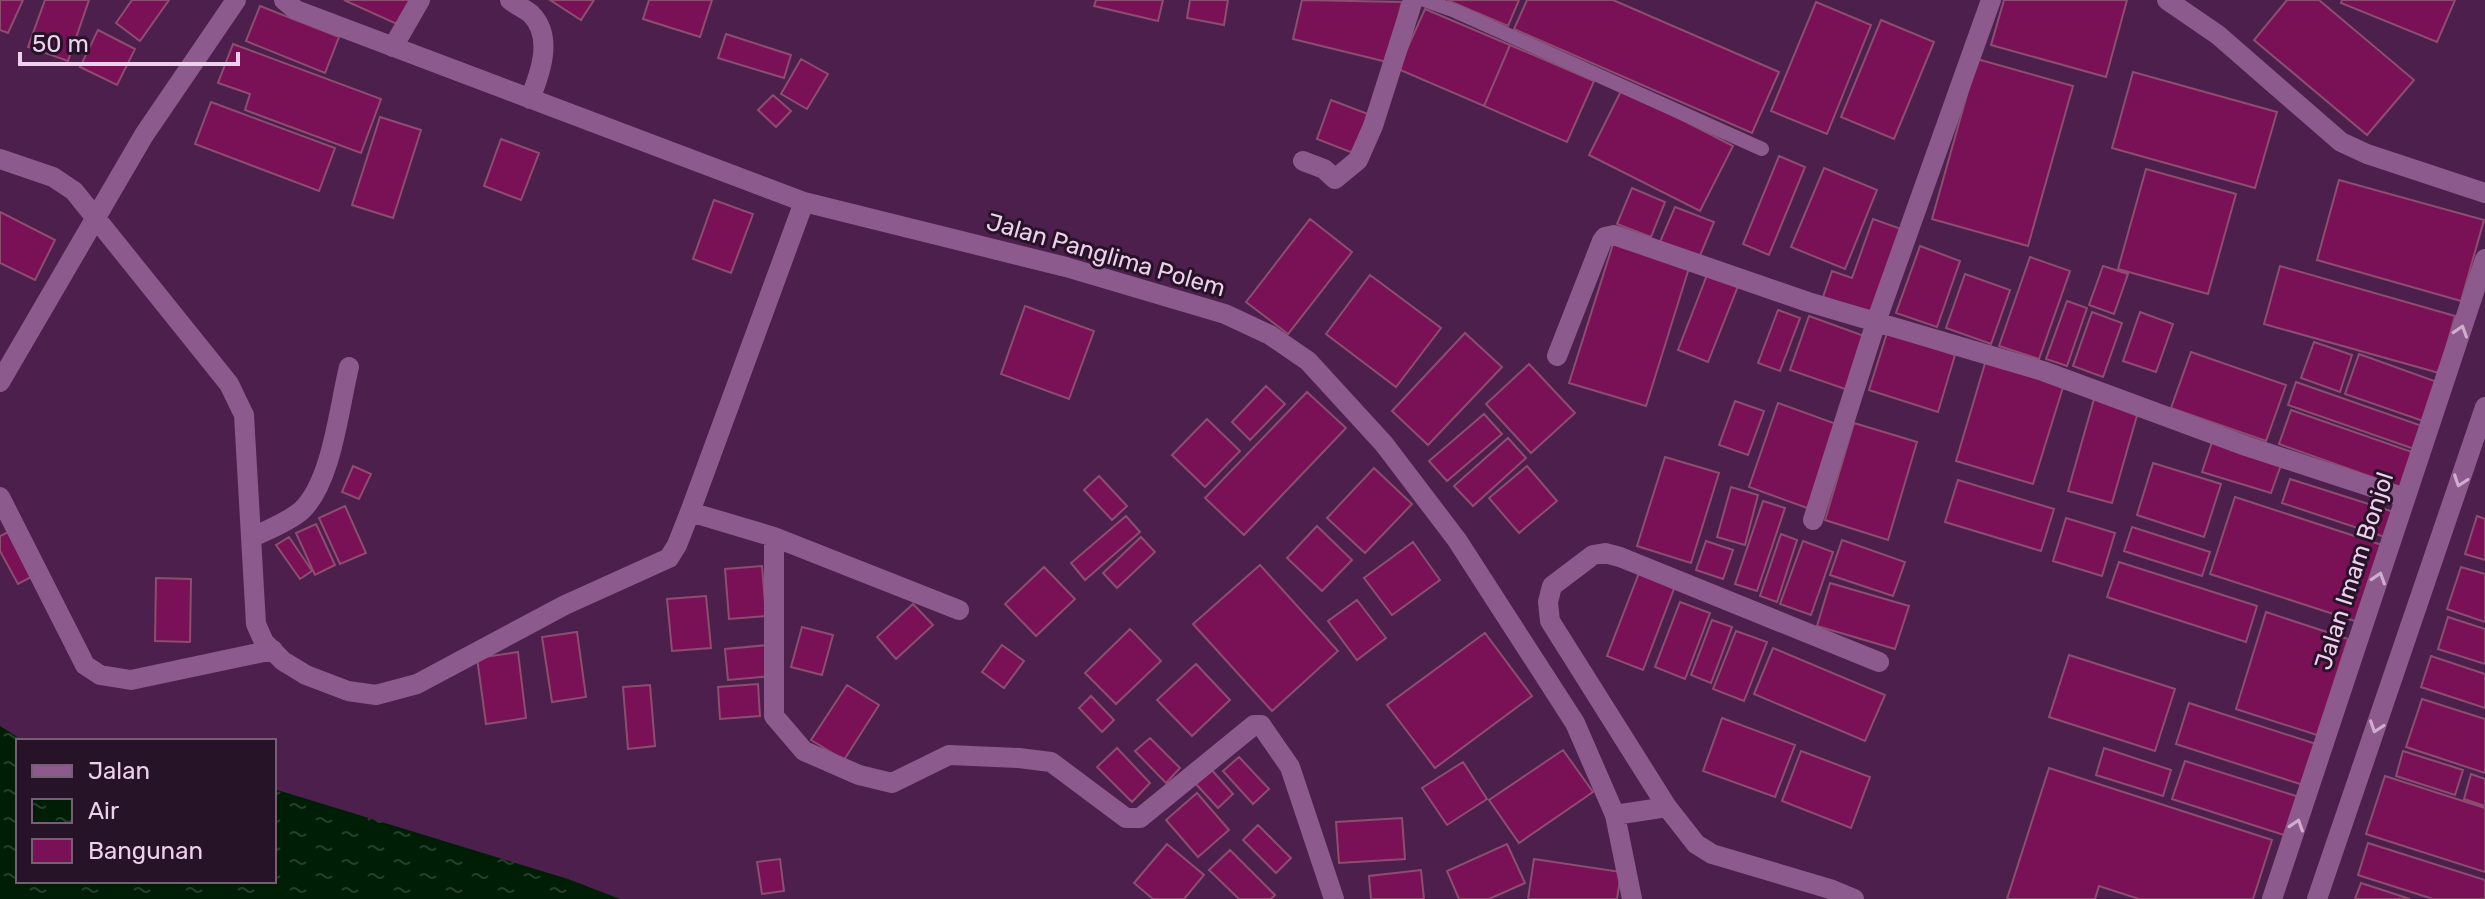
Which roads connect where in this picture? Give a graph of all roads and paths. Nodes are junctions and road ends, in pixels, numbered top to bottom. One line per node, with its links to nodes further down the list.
1 (236, 0): 16 (street)
2 (284, 0): 9 (street, Jalan Panglima Polem)
3 (420, 0): 9 (street)
4 (510, 0): 10 (street)
5 (1413, 0): 13 (street)
6 (1424, 0): 11 (lane)
7 (1991, 0): 18 (street)
8 (2167, 0): 14 (street)
9 (393, 47): 10 (street, Jalan Panglima Polem)
10 (530, 99): 15 (street, Jalan Panglima Polem)
11 (1762, 149)
12 (0, 159): 16 (street)
13 (1303, 161)
14 (2485, 193)
15 (804, 202): 25 (street); 33 (street, Jalan Panglima Polem)
16 (96, 219): 21 (street); 28 (street)
17 (2485, 259): 24 (street, Jalan Imam Bonjol, one-way to 17)
18 (1876, 322): 19 (street); 24 (street); 26 (street)
19 (1557, 356)
20 (349, 367): 28 (street)
21 (0, 382)
22 (2485, 407): 38 (street, one-way to 38)
23 (0, 497): 30 (street)
24 (2405, 498): 37 (street, Jalan Imam Bonjol, one-way to 24)
25 (690, 512): 27 (street); 30 (street)
26 (1813, 520)
27 (774, 537): 29 (street); 34 (street)
28 (251, 538): 30 (street)
29 (959, 610)
30 (273, 650)
31 (1879, 662): 32 (street)
32 (1667, 807): 33 (street); 36 (street)
33 (1615, 815): 35 (street, Jalan Panglima Polem)
34 (1334, 899)
35 (1632, 899)
36 (1854, 899)
37 (2272, 899)
38 (2317, 899)

